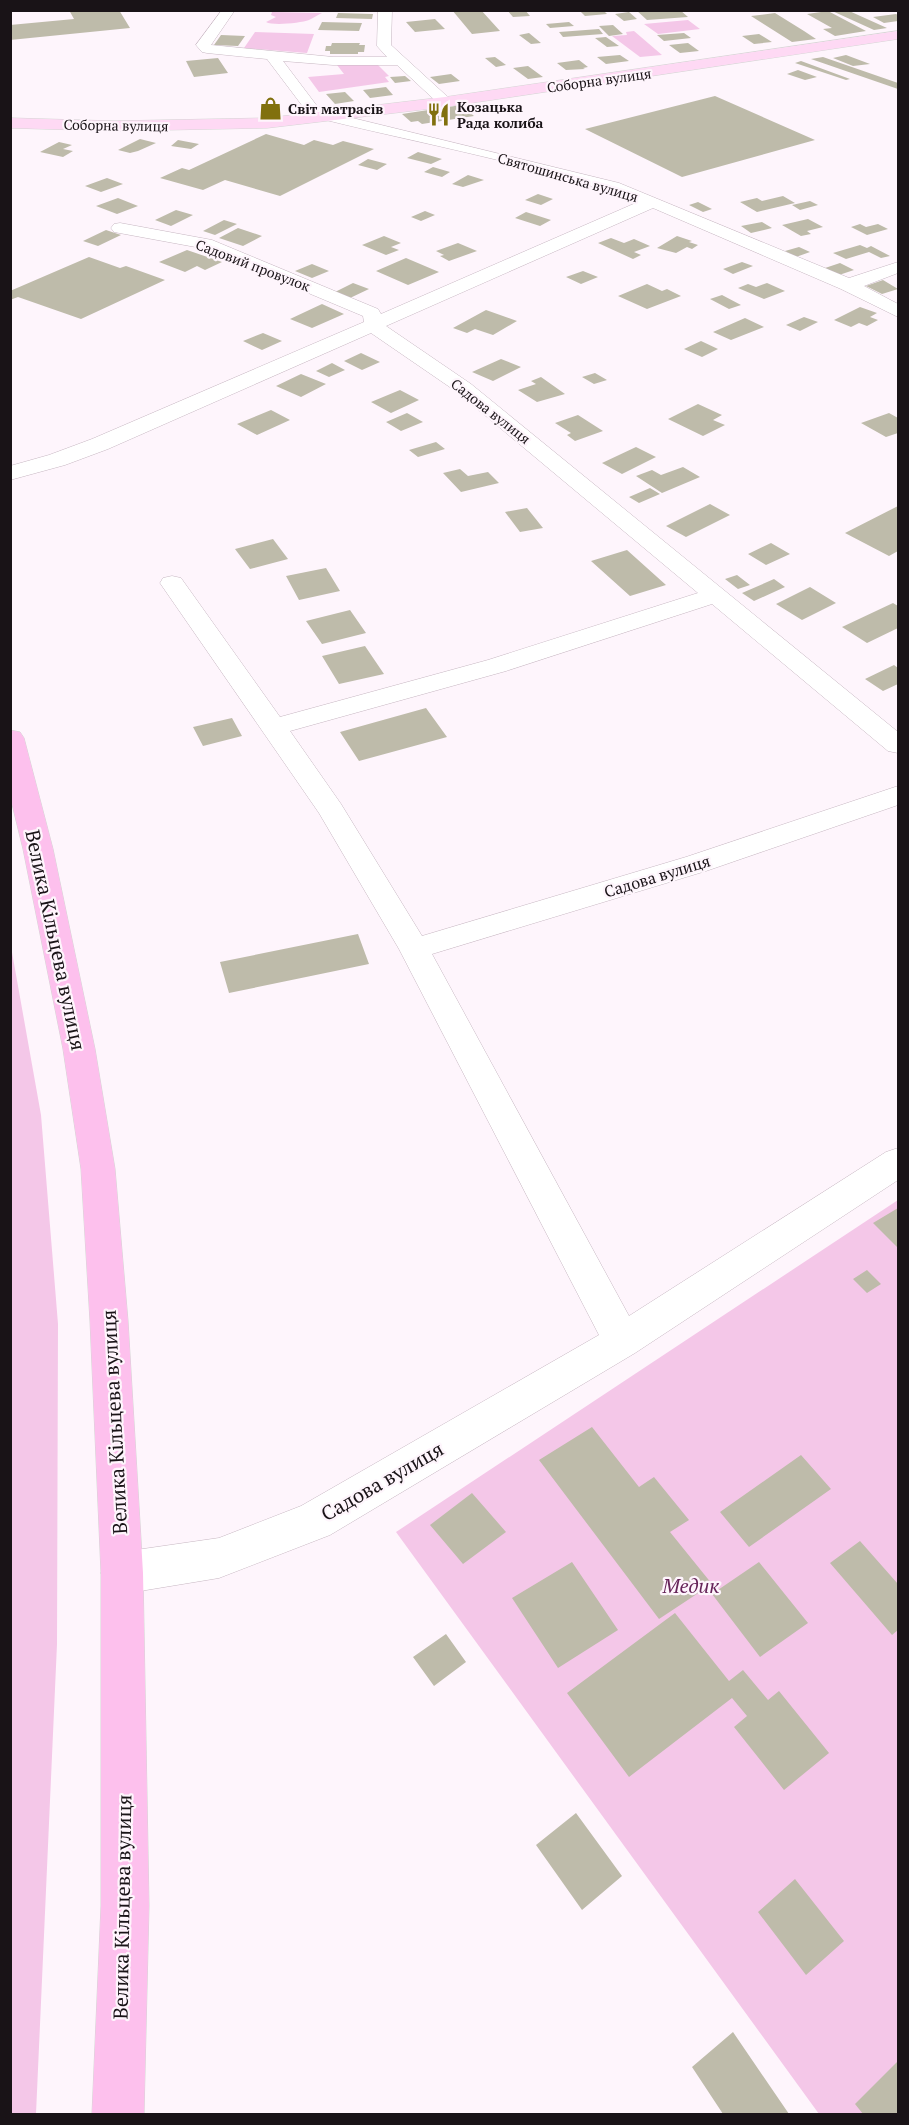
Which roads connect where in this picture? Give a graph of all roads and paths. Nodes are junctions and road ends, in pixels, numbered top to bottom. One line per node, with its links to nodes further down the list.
1 (229, 10): 4 (street)
2 (388, 12): 5 (street)
3 (898, 35): 6 (main road, Соборна вулиця)
4 (272, 56): 5 (street); 7 (street)
5 (400, 61): 6 (street)
6 (445, 102): 7 (main road, Соборна вулиця)
7 (327, 116): 8 (main road, Соборна вулиця); 9 (street, Святошинська вулиця)
8 (10, 123)
9 (654, 202): 12 (street, Святошинська вулиця); 14 (street)
10 (120, 228): 14 (street, Садовий провулок)
11 (898, 267): 12 (street)
12 (848, 285): 13 (street, Святошинська вулиця)
13 (898, 311)
14 (375, 324): 15 (street); 17 (street, Садова вулиця)
15 (10, 473)
16 (171, 583): 18 (street)
17 (716, 595): 18 (street); 20 (street, Садова вулиця)
18 (275, 727): 24 (street)
19 (10, 738): 23 (highway, Велика Кільцева вулиця)
20 (898, 745)
21 (898, 795): 24 (street, Садова вулиця)
22 (10, 826): 23 (highway)
23 (38, 849): 27 (highway, Велика Кільцева вулиця)
24 (414, 949): 26 (street)
25 (898, 1162): 26 (street, Садова вулиця)
26 (622, 1341): 27 (street, Садова вулиця)
27 (122, 1573): 28 (highway, Велика Кільцева вулиця)
28 (118, 2115)

